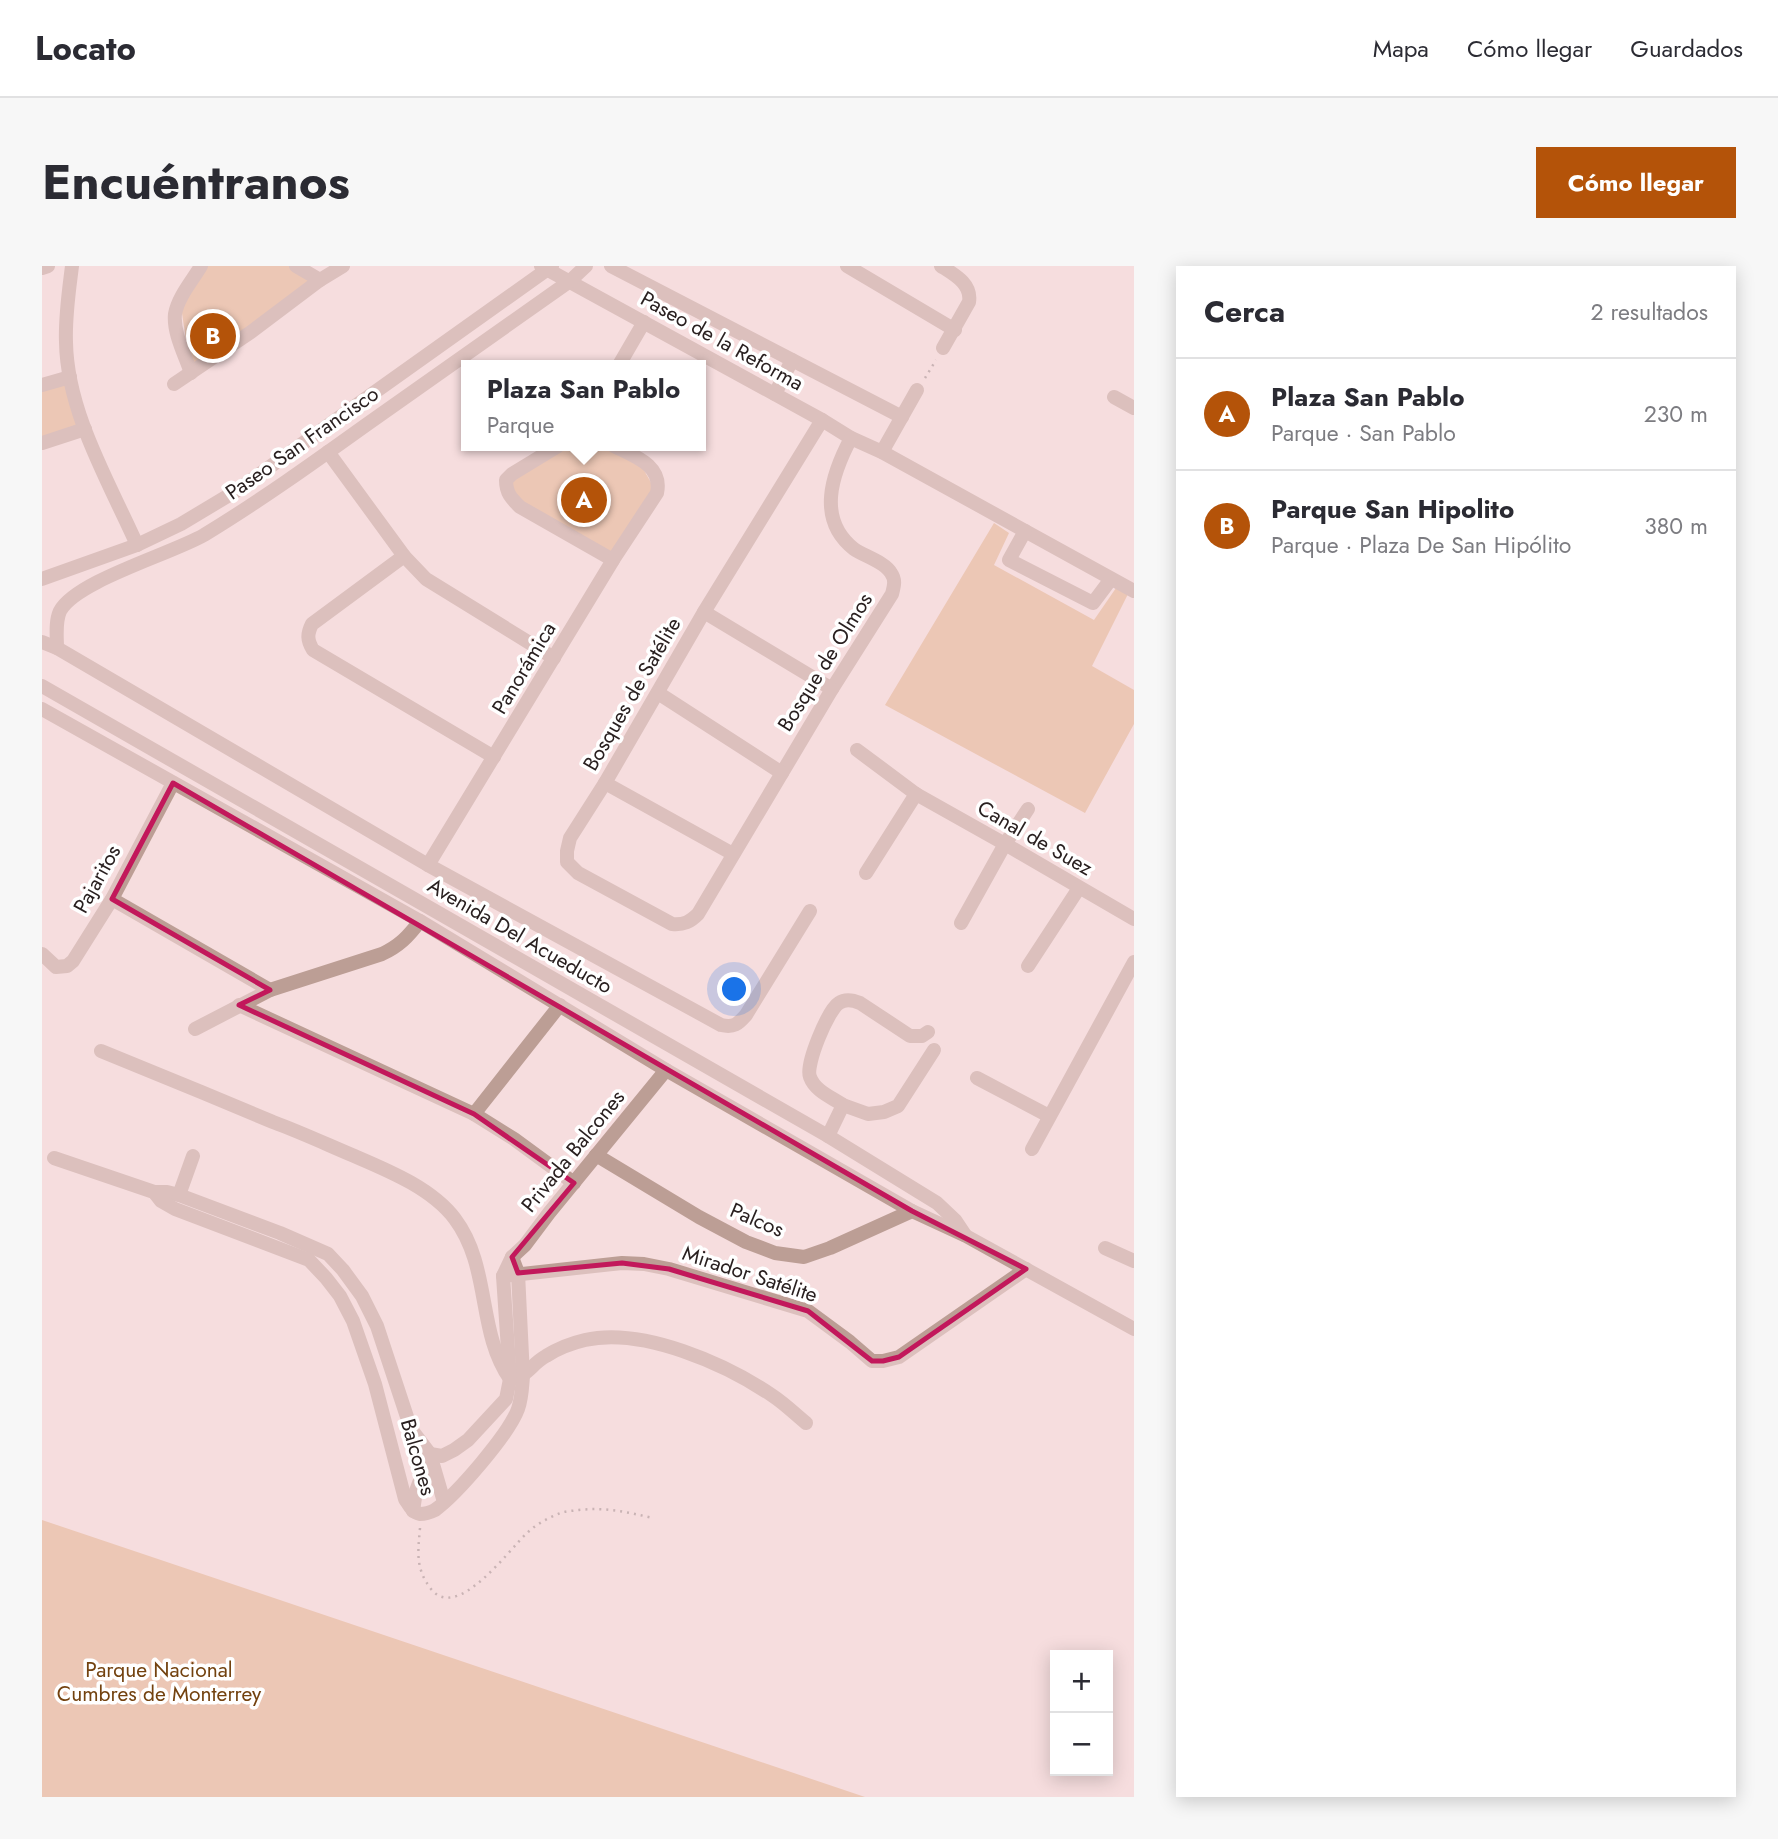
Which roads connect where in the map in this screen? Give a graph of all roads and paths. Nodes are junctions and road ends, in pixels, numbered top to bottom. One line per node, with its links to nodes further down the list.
1 (48, 266): 10 (street)
2 (72, 266): 20 (street)
3 (201, 266): 19 (street)
4 (296, 266): 12 (street)
5 (343, 266): 12 (street)
6 (586, 266): 13 (street, Paseo San Francisco)
7 (611, 266): 18 (street, Paseo de la Reforma)
8 (847, 266): 15 (street)
9 (547, 267): 13 (street, Paseo de la Reforma); 37 (street, Paseo San Francisco)
10 (42, 268)
11 (946, 269): 15 (street)
12 (320, 279): 19 (street)
13 (570, 281): 14 (street, Paseo de la Reforma); 34 (street, Paseo San Francisco)
14 (644, 322): 17 (street); 24 (street, Paseo de la Reforma)
15 (955, 330): 16 (street)
16 (943, 348): 23 (path)
17 (622, 360)
18 (792, 360): 24 (street); 27 (street, Paseo de la Reforma)
19 (191, 373): 21 (street)
20 (70, 377): 22 (street); 29 (street)
21 (174, 384)
22 (42, 385)
23 (917, 390): 27 (street)
24 (775, 394): 28 (street, Paseo de la Reforma)
25 (1114, 397): 26 (street)
26 (1134, 408)
27 (902, 417): 35 (street)
28 (822, 420): 30 (street, Paseo de la Reforma); 43 (street, Bosques de Satélite)
29 (85, 429): 31 (street); 37 (street)
30 (851, 438): 35 (street, Paseo de la Reforma); 48 (street, Bosque de Olmos)
31 (42, 443)
32 (550, 451): 39 (street)
33 (624, 451): 39 (street, Panorámica)
34 (328, 452): 38 (street); 45 (street, Paseo San Francisco)
35 (882, 452): 36 (street, Paseo de la Reforma)
36 (1025, 531): 41 (street, Paseo de la Reforma); 41 (street)
37 (138, 545): 40 (street, Paseo San Francisco)
38 (404, 556): 46 (street); 52 (street)
39 (613, 560): 46 (street, Panorámica)
40 (42, 579)
41 (1111, 579): 42 (street, Paseo de la Reforma)
42 (1134, 591)
43 (704, 612): 48 (street); 49 (street, Bosques de Satélite)
44 (42, 642): 45 (street, Avenida Del Acueducto)
45 (57, 648): 60 (street, Avenida Del Acueducto)
46 (554, 658): 52 (street, Panorámica)
47 (42, 686): 84 (street, Avenida Del Acueducto)
48 (832, 689): 53 (street, Bosque de Olmos)
49 (658, 693): 53 (street); 55 (street, Bosques de Satélite)
50 (42, 709): 54 (street, Avenida Del Acueducto)
51 (857, 750): 56 (street, Canal de Suez)
52 (494, 757): 60 (street, Panorámica)
53 (782, 773): 59 (street, Bosque de Olmos)
54 (173, 783): 63 (street, Pajaritos); 67 (street, Avenida Del Acueducto)
55 (605, 783): 59 (street); 65 (street, Bosques de Satélite)
56 (916, 794): 58 (street, Canal de Suez); 61 (street)
57 (1028, 809): 58 (street)
58 (1005, 844): 62 (street, Canal de Suez); 68 (street)
59 (733, 855): 65 (street, Bosque de Olmos)
60 (428, 865): 64 (street, Avenida Del Acueducto)
61 (866, 873)
62 (1079, 888): 66 (street, Canal de Suez); 71 (street)
63 (112, 899): 69 (street, Pajaritos); 72 (street)
64 (810, 911)
65 (698, 914)
66 (1134, 919)
67 (419, 922): 72 (street); 74 (street, Avenida Del Acueducto)
68 (961, 923)
69 (42, 954)
70 (1134, 962): 83 (street)
71 (1028, 966)
72 (270, 990): 73 (street)
73 (239, 1005): 75 (street); 82 (street)
74 (560, 1005): 79 (street, Avenida Del Acueducto); 82 (street)
75 (195, 1029)
76 (928, 1032): 81 (street)
77 (934, 1050): 81 (street)
78 (101, 1051): 99 (street)
79 (666, 1070): 86 (street, Privada Balcones); 92 (street, Avenida Del Acueducto)
80 (977, 1078): 83 (street)
81 (843, 1105): 84 (street)
82 (474, 1114): 89 (street)
83 (1049, 1116): 85 (street)
84 (828, 1136): 93 (street, Avenida Del Acueducto)
85 (1032, 1149)
86 (596, 1155): 89 (street, Privada Balcones); 92 (street, Palcos)
87 (193, 1156): 91 (street)
88 (54, 1157): 90 (street, Balcones)
89 (574, 1183): 97 (street, Privada Balcones)
90 (154, 1192): 91 (street, Balcones); 103 (street, Balcones)
91 (179, 1195): 101 (street, Balcones)
92 (912, 1211): 93 (street, Avenida Del Acueducto)
93 (966, 1236): 96 (street, Avenida Del Acueducto)
94 (1105, 1248): 95 (street)
95 (1134, 1261)
96 (1026, 1269): 97 (street, Mirador Satélite); 98 (street, Avenida Del Acueducto)
97 (511, 1274): 99 (street, Privada Balcones)
98 (1134, 1329)
99 (517, 1378): 100 (street); 101 (street, Privada Balcones); 102 (street, Privada Balcones)
100 (806, 1423)
101 (430, 1454): 102 (street, Balcones); 103 (street)
102 (444, 1502): 103 (street, Privada Balcones)
103 (417, 1512): 104 (path, Balcones)
104 (653, 1518)

